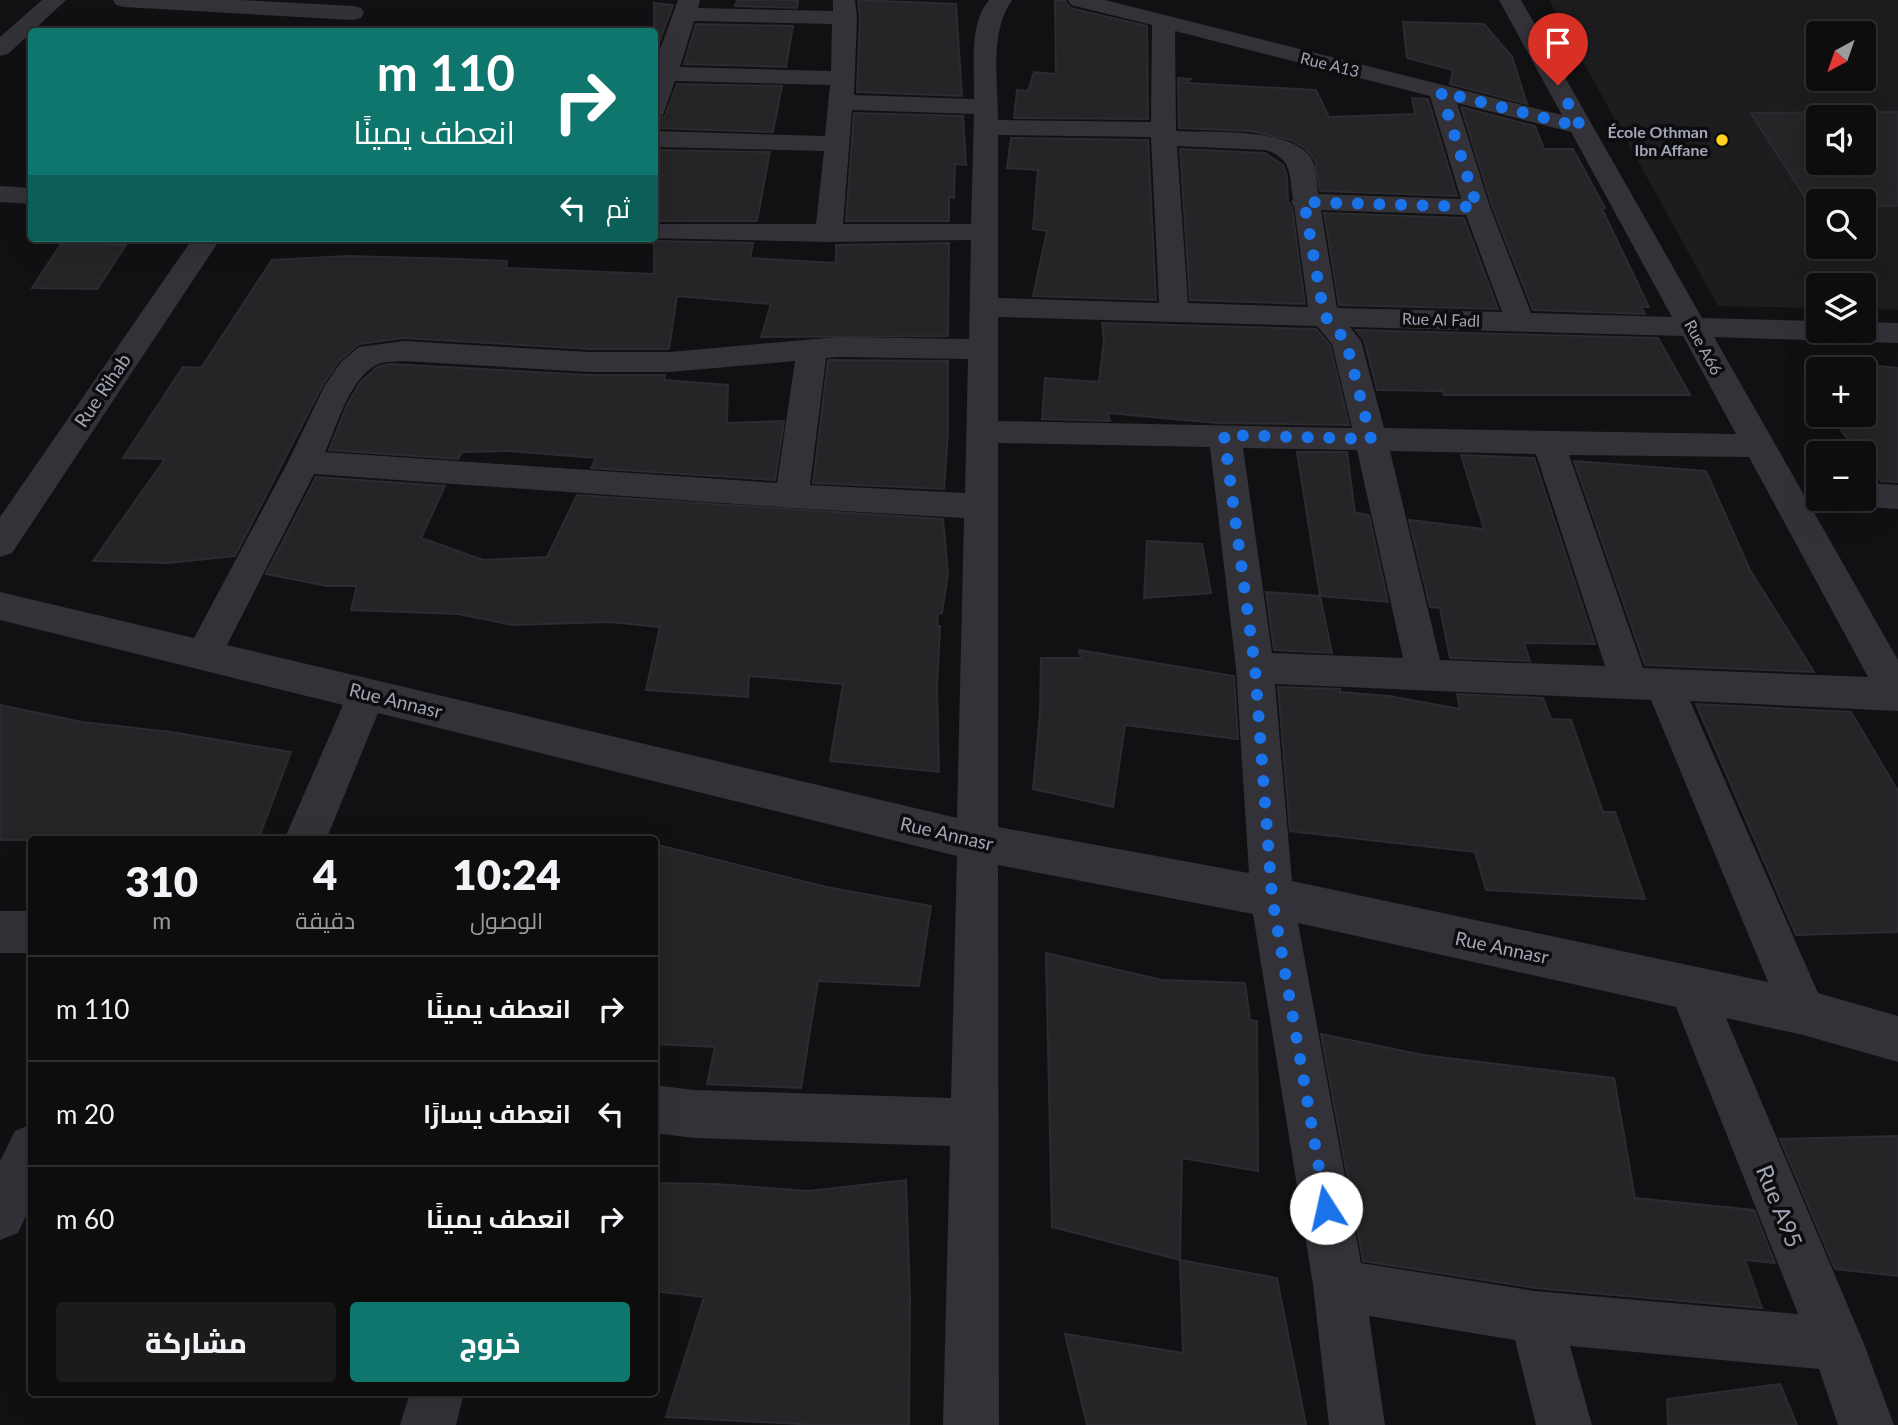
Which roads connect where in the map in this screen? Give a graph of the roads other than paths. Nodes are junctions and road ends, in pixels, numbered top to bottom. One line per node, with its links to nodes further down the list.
1 (55, 0): 10 (street)
2 (124, 0): 8 (street)
3 (1001, 0): 16 (street)
4 (1079, 0): 9 (street, Rue A13)
5 (1510, 0): 17 (street, Rue A66)
6 (687, 7): 7 (street); 13 (street)
7 (845, 9): 14 (street)
8 (352, 15)
9 (1163, 23): 15 (street, Rue A13); 18 (street)
10 (31, 28)
11 (28, 32): 12 (street)
12 (7, 56)
13 (659, 73): 14 (street)
14 (842, 90): 16 (street); 20 (street)
15 (1441, 92): 17 (street, Rue A13); 24 (street)
16 (986, 117): 18 (street); 26 (street)
17 (1581, 127): 33 (street, Rue A66)
18 (1163, 134): 23 (street); 30 (street)
19 (658, 139): 20 (street)
20 (838, 144): 27 (street)
21 (0, 194): 22 (street)
22 (28, 196)
23 (1304, 202): 24 (street); 31 (street)
24 (1477, 207): 32 (street)
25 (658, 232): 27 (street)
26 (983, 232): 27 (street); 29 (street)
27 (829, 234)
28 (204, 242): 49 (street, Rue Rihab)
29 (984, 307): 30 (street, Rue Al Fadl); 35 (street)
30 (1174, 313): 31 (street, Rue Al Fadl)
31 (1324, 315): 32 (street, Rue Al Fadl); 39 (street)
32 (1520, 322): 33 (street, Rue Al Fadl)
33 (1694, 328): 34 (street, Rue Al Fadl); 41 (street, Rue A66)
34 (1898, 333)
35 (984, 349): 36 (street); 37 (street)
36 (813, 350): 42 (street); 45 (street)
37 (982, 432): 38 (street); 48 (street)
38 (1224, 435): 39 (street); 54 (street)
39 (1371, 439): 40 (street); 55 (street)
40 (1549, 444): 41 (street); 56 (street)
41 (1759, 446): 43 (street, Rue A66)
42 (304, 462): 45 (street); 53 (street)
43 (1785, 492): 44 (street); 51 (street, Rue A66)
44 (1806, 493)
45 (792, 496): 48 (street)
46 (1876, 496): 47 (street)
47 (1898, 497)
48 (982, 506): 60 (street)
49 (0, 544)
50 (0, 606): 53 (street, Rue Annasr)
51 (1861, 628): 52 (street); 58 (street, Rue A66)
52 (1898, 629)
53 (204, 655): 57 (street, Rue Annasr)
54 (1255, 668): 55 (street); 61 (street)
55 (1425, 675): 56 (street)
56 (1647, 684): 58 (street); 65 (street)
57 (367, 694): 59 (street); 60 (street, Rue Annasr)
58 (1898, 694)
59 (307, 836)
60 (978, 842): 61 (street, Rue Annasr); 68 (street)
61 (1272, 897): 64 (street, Rue Annasr); 71 (street)
62 (0, 932): 63 (street)
63 (28, 932)
64 (1691, 988): 65 (street, Rue Annasr); 73 (street, Rue A95)
65 (1802, 1012): 66 (street, Rue Annasr)
66 (1898, 1039)
67 (658, 1110): 68 (street)
68 (975, 1123): 76 (street)
69 (28, 1156): 70 (street)
70 (0, 1215)
71 (1339, 1285): 72 (street); 77 (street)
72 (1535, 1317): 73 (street); 78 (street)
73 (1837, 1344): 79 (street, Rue A95)
74 (436, 1396): 75 (street)
75 (428, 1425)
76 (971, 1425)
77 (1357, 1425)
78 (1564, 1425)
79 (1866, 1425)

